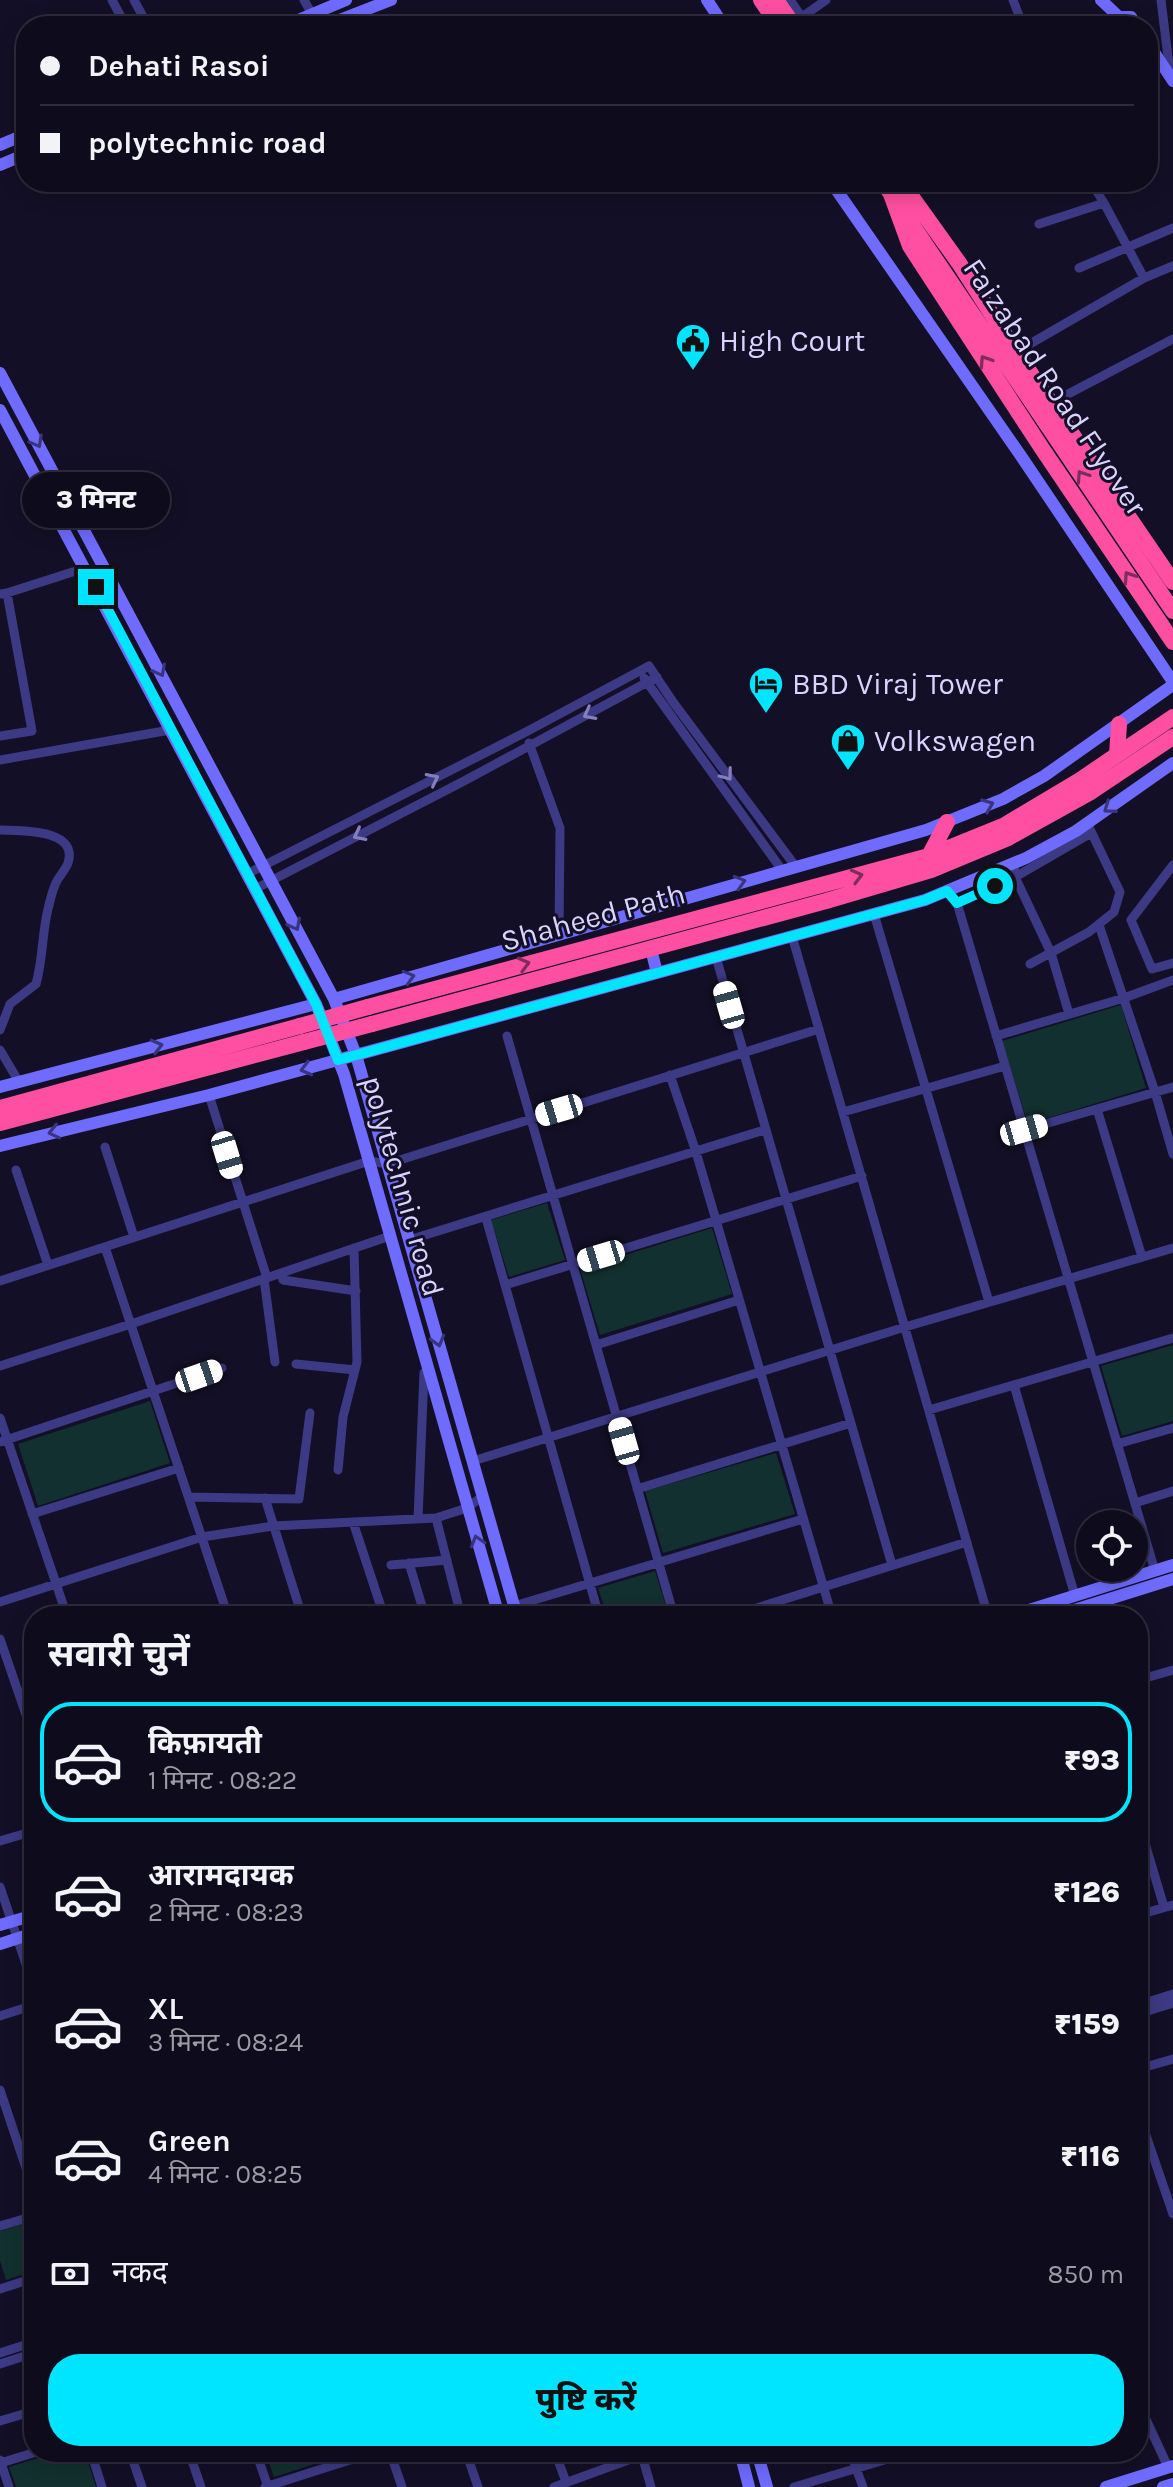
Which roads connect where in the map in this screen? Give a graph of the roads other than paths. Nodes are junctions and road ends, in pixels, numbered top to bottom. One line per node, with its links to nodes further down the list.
1 (346, 0): 7 (street)
2 (391, 0): 8 (street)
3 (761, 0): 9 (highway)
4 (826, 0): 10 (street)
5 (1101, 0): 11 (street)
6 (1161, 0): 12 (street)
7 (319, 16)
8 (350, 16)
9 (784, 16)
10 (805, 16)
11 (1118, 16)
12 (1170, 30): 14 (street)
13 (1158, 57): 14 (street)
14 (1172, 76)
15 (838, 192): 38 (street)
16 (894, 192): 36 (highway, one-way to 16)
17 (895, 192): 35 (highway, Faizabad Road Flyover, one-way to 17)
18 (897, 192): 28 (highway)
19 (1097, 192): 20 (street)
20 (1104, 203): 21 (street); 23 (street)
21 (1039, 224)
22 (1173, 228): 23 (street)
23 (1127, 247): 24 (street); 26 (street)
24 (1079, 268)
25 (1172, 269): 26 (street)
26 (1144, 278): 28 (street)
27 (1173, 339): 30 (street)
28 (1016, 352): 30 (highway)
29 (0, 373): 46 (street, one-way to 46)
30 (1051, 403): 33 (highway)
31 (0, 410): 32 (street, polytechnic road)
32 (85, 568): 34 (street); 41 (street, polytechnic road)
33 (1173, 582)
34 (4, 593): 43 (street)
35 (1173, 611)
36 (1173, 642)
37 (652, 680): 42 (street); 45 (street, one-way to 45); 57 (street, one-way to 57); 58 (street)
38 (1173, 684): 40 (street)
39 (1173, 717): 47 (highway, Shaheed Path)
40 (1119, 724): 47 (highway); 51 (street, one-way to 40)
41 (170, 730): 48 (street, polytechnic road); 49 (street)
42 (524, 733): 45 (street); 55 (street, one-way to 42)
43 (0, 736)
44 (1173, 737): 84 (highway, Shaheed Path, bridge)
45 (531, 746): 62 (street, one-way to 62); 69 (street)
46 (201, 748): 48 (street); 55 (street)
47 (1117, 755): 54 (highway, Shaheed Path)
48 (185, 757): 60 (street, polytechnic road)
49 (0, 760)
50 (1173, 763): 52 (street, one-way to 52)
51 (947, 822): 54 (highway); 57 (street)
52 (1089, 828): 59 (street); 68 (street)
53 (0, 830): 83 (street)
54 (929, 856): 84 (highway, Shaheed Path, one-way to 54, bridge)
55 (263, 865): 60 (street); 62 (street)
56 (1173, 865): 74 (street)
57 (796, 867): 58 (street)
58 (782, 870): 69 (street, one-way to 58)
59 (1014, 870): 61 (street); 65 (street); 71 (street)
60 (247, 874): 63 (street, polytechnic road)
61 (986, 875): 64 (street); 65 (street)
62 (271, 880): 63 (street); 79 (street, one-way to 79)
63 (255, 889): 80 (street, polytechnic road)
64 (947, 891): 66 (street); 67 (street)
65 (976, 894): 66 (street)
66 (957, 903): 86 (street)
67 (874, 914): 70 (street); 96 (street)
68 (1099, 925): 71 (street); 78 (street)
69 (559, 934): 79 (street, one-way to 69)
70 (792, 936): 73 (street); 82 (street)
71 (1051, 953): 75 (street); 81 (street)
72 (653, 957): 76 (street)
73 (716, 957): 76 (street); 88 (street)
74 (1173, 963)
75 (1030, 964)
76 (657, 973): 89 (street)
77 (1173, 980): 78 (street)
78 (1124, 998): 81 (street); 97 (street)
79 (334, 999): 89 (street)
80 (316, 1004): 90 (street, polytechnic road); 93 (street, one-way to 80)
81 (1069, 1014): 86 (street)
82 (819, 1029): 88 (street); 103 (street)
83 (0, 1030)
84 (302, 1034): 100 (highway, Shaheed Path); 105 (highway, Shaheed Path)
85 (507, 1036): 104 (street)
86 (996, 1036): 91 (street)
87 (0, 1050): 93 (street)
88 (743, 1053): 92 (street); 106 (street)
89 (356, 1055): 90 (street); 113 (street)
90 (338, 1060): 99 (street, one-way to 99); 112 (street, polytechnic road)
91 (1005, 1066): 96 (street); 107 (street)
92 (670, 1075): 104 (street); 110 (street)
93 (19, 1082): 94 (street)
94 (0, 1087)
95 (1173, 1087): 97 (street)
96 (925, 1089): 103 (street); 137 (street)
97 (1155, 1092): 101 (street); 111 (street)
98 (136, 1095): 102 (street)
99 (209, 1095): 102 (street); 118 (street)
100 (0, 1108)
101 (1097, 1109): 107 (street); 127 (street)
102 (140, 1112): 108 (street, one-way to 108)
103 (843, 1112): 115 (street)
104 (531, 1119): 113 (street); 116 (street)
105 (0, 1123)
106 (764, 1130): 110 (street); 117 (street)
107 (1024, 1130): 132 (street)
108 (0, 1146)
109 (105, 1147): 122 (street)
110 (696, 1152): 116 (street); 120 (street)
111 (1173, 1154)
112 (369, 1161): 113 (street); 118 (street); 121 (street, polytechnic road)
113 (387, 1164): 123 (street)
114 (16, 1170): 129 (street)
115 (862, 1176): 117 (street); 139 (street)
116 (553, 1197): 119 (street); 128 (street)
117 (785, 1199): 120 (street); 142 (street)
118 (241, 1203): 122 (street); 131 (street)
119 (486, 1218): 123 (street); 134 (street)
120 (716, 1221): 128 (street); 136 (street)
121 (390, 1236): 125 (street); 149 (street, polytechnic road)
122 (134, 1237): 124 (street)
123 (409, 1240): 163 (street, one-way to 163)
124 (105, 1247): 129 (street); 138 (street)
125 (354, 1248): 130 (street); 135 (street)
126 (1173, 1248): 127 (street)
127 (1142, 1257): 132 (street)
128 (573, 1264): 134 (street); 141 (street)
129 (48, 1265): 133 (street)
130 (281, 1273): 131 (street); 135 (street)
131 (266, 1278): 138 (street); 144 (street)
132 (1068, 1279): 137 (street); 143 (street)
133 (0, 1281)
134 (505, 1285): 159 (street)
135 (356, 1291): 148 (street)
136 (739, 1300): 141 (street); 150 (street)
137 (989, 1302): 139 (street)
138 (131, 1324): 146 (street); 152 (street)
139 (905, 1327): 142 (street); 153 (street)
140 (1173, 1338): 143 (street)
141 (596, 1345): 155 (street)
142 (830, 1351): 150 (street); 157 (street)
143 (1092, 1361): 151 (street); 161 (street)
144 (275, 1362)
145 (296, 1364): 148 (street)
146 (0, 1366)
147 (222, 1368): 152 (street)
148 (355, 1370): 165 (street)
149 (430, 1372): 172 (street, polytechnic road); 175 (street)
150 (759, 1372): 155 (street); 162 (street)
151 (1014, 1385): 153 (street); 192 (street)
152 (154, 1392): 160 (street); 164 (street)
153 (929, 1410): 180 (street)
154 (310, 1413): 170 (street)
155 (617, 1416): 159 (street); 166 (street)
156 (0, 1418): 160 (street)
157 (851, 1423): 162 (street); 185 (street)
158 (1173, 1428): 161 (street)
159 (549, 1437): 163 (street); 189 (street)
160 (4, 1441): 173 (street)
161 (1117, 1444): 171 (street)
162 (781, 1445): 166 (street); 176 (street)
163 (473, 1461): 168 (street)
164 (179, 1468): 169 (street); 173 (street)
165 (338, 1470)
166 (637, 1489): 182 (street)
167 (1173, 1491): 171 (street)
168 (483, 1496): 172 (street); 201 (street)
169 (189, 1497): 170 (street); 179 (street)
170 (265, 1498): 178 (street)
171 (1135, 1503): 187 (street)
172 (467, 1508): 174 (street); 200 (street, polytechnic road, one-way to 172)
173 (32, 1514): 190 (street)
174 (436, 1518): 175 (street); 181 (street)
175 (418, 1519): 177 (street)
176 (803, 1519): 182 (street); 191 (street)
177 (353, 1522): 178 (street); 197 (street)
178 (273, 1526): 179 (street); 196 (street)
179 (202, 1537): 190 (street); 195 (street)
180 (967, 1542): 185 (street); 207 (street)
181 (447, 1560): 183 (street); 199 (street)
182 (658, 1562): 189 (street); 204 (street)
183 (409, 1563): 184 (street); 198 (street)
184 (391, 1565)
185 (892, 1565): 191 (street)
186 (1173, 1565): 187 (street)
187 (1155, 1571): 192 (street)
188 (1173, 1579): 209 (street)
189 (590, 1583): 202 (street); 203 (street)
190 (56, 1584): 193 (street); 194 (street)
191 (824, 1587): 205 (street); 206 (street)
192 (1075, 1596): 208 (street)
193 (0, 1602)
194 (64, 1606)
195 (225, 1606)
196 (299, 1606)
197 (381, 1606)
198 (422, 1606)
199 (458, 1606)
200 (496, 1606)
201 (515, 1606)
202 (529, 1606)
203 (596, 1606)
204 (671, 1606)
205 (763, 1606)
206 (829, 1606)
207 (985, 1606)
208 (1042, 1606)
209 (1096, 1606)
210 (0, 1639): 213 (street)
211 (1173, 1670): 212 (street)
212 (1148, 1677)
213 (24, 1709)
214 (24, 1834): 215 (street)
215 (0, 1841)
216 (1148, 1848): 218 (street)
217 (0, 1887): 220 (street)
218 (1169, 1906): 219 (street)
219 (1148, 1912)
220 (6, 1924): 222 (street)
221 (24, 1936): 222 (street)
222 (17, 1938): 223 (street); 224 (street)
223 (0, 1944)
224 (24, 1959)
225 (1172, 2001): 226 (street); 228 (street)
226 (1148, 2004)
227 (24, 2008): 229 (street)
228 (1148, 2010)
229 (0, 2016)
230 (1173, 2059): 231 (street)
231 (1148, 2066)
232 (0, 2090): 234 (street)
233 (1148, 2141): 235 (street)
234 (24, 2162)
235 (1173, 2214)
236 (24, 2219): 237 (street)
237 (0, 2226)
238 (24, 2280): 239 (street)
239 (1, 2285)
240 (24, 2345): 241 (street)
241 (0, 2353)
242 (24, 2356): 243 (street)
243 (0, 2364)
244 (24, 2414): 245 (street)
245 (0, 2421)
246 (1148, 2422): 263 (street)
247 (24, 2455): 248 (street)
248 (1, 2461): 268 (street)
249 (94, 2462): 269 (street)
250 (133, 2462): 267 (street)
251 (192, 2462): 270 (street)
252 (259, 2462): 271 (street)
253 (344, 2462): 271 (street)
254 (393, 2462): 272 (street)
255 (469, 2462): 273 (street)
256 (559, 2462): 265 (street)
257 (620, 2462): 265 (street)
258 (643, 2462): 275 (street)
259 (743, 2462): 276 (street)
260 (760, 2462): 277 (street)
261 (853, 2462): 264 (street)
262 (878, 2462): 264 (street)
263 (1171, 2467): 280 (street)
264 (855, 2469): 278 (street); 279 (street)
265 (566, 2482): 274 (street)
266 (1173, 2484): 281 (street)
267 (140, 2486)
268 (9, 2487)
269 (102, 2487)
270 (201, 2487)
271 (267, 2487)
272 (402, 2487)
273 (478, 2487)
274 (554, 2487)
275 (651, 2487)
276 (749, 2487)
277 (767, 2487)
278 (794, 2487)
279 (863, 2487)
280 (1106, 2487)
281 (1163, 2487)

